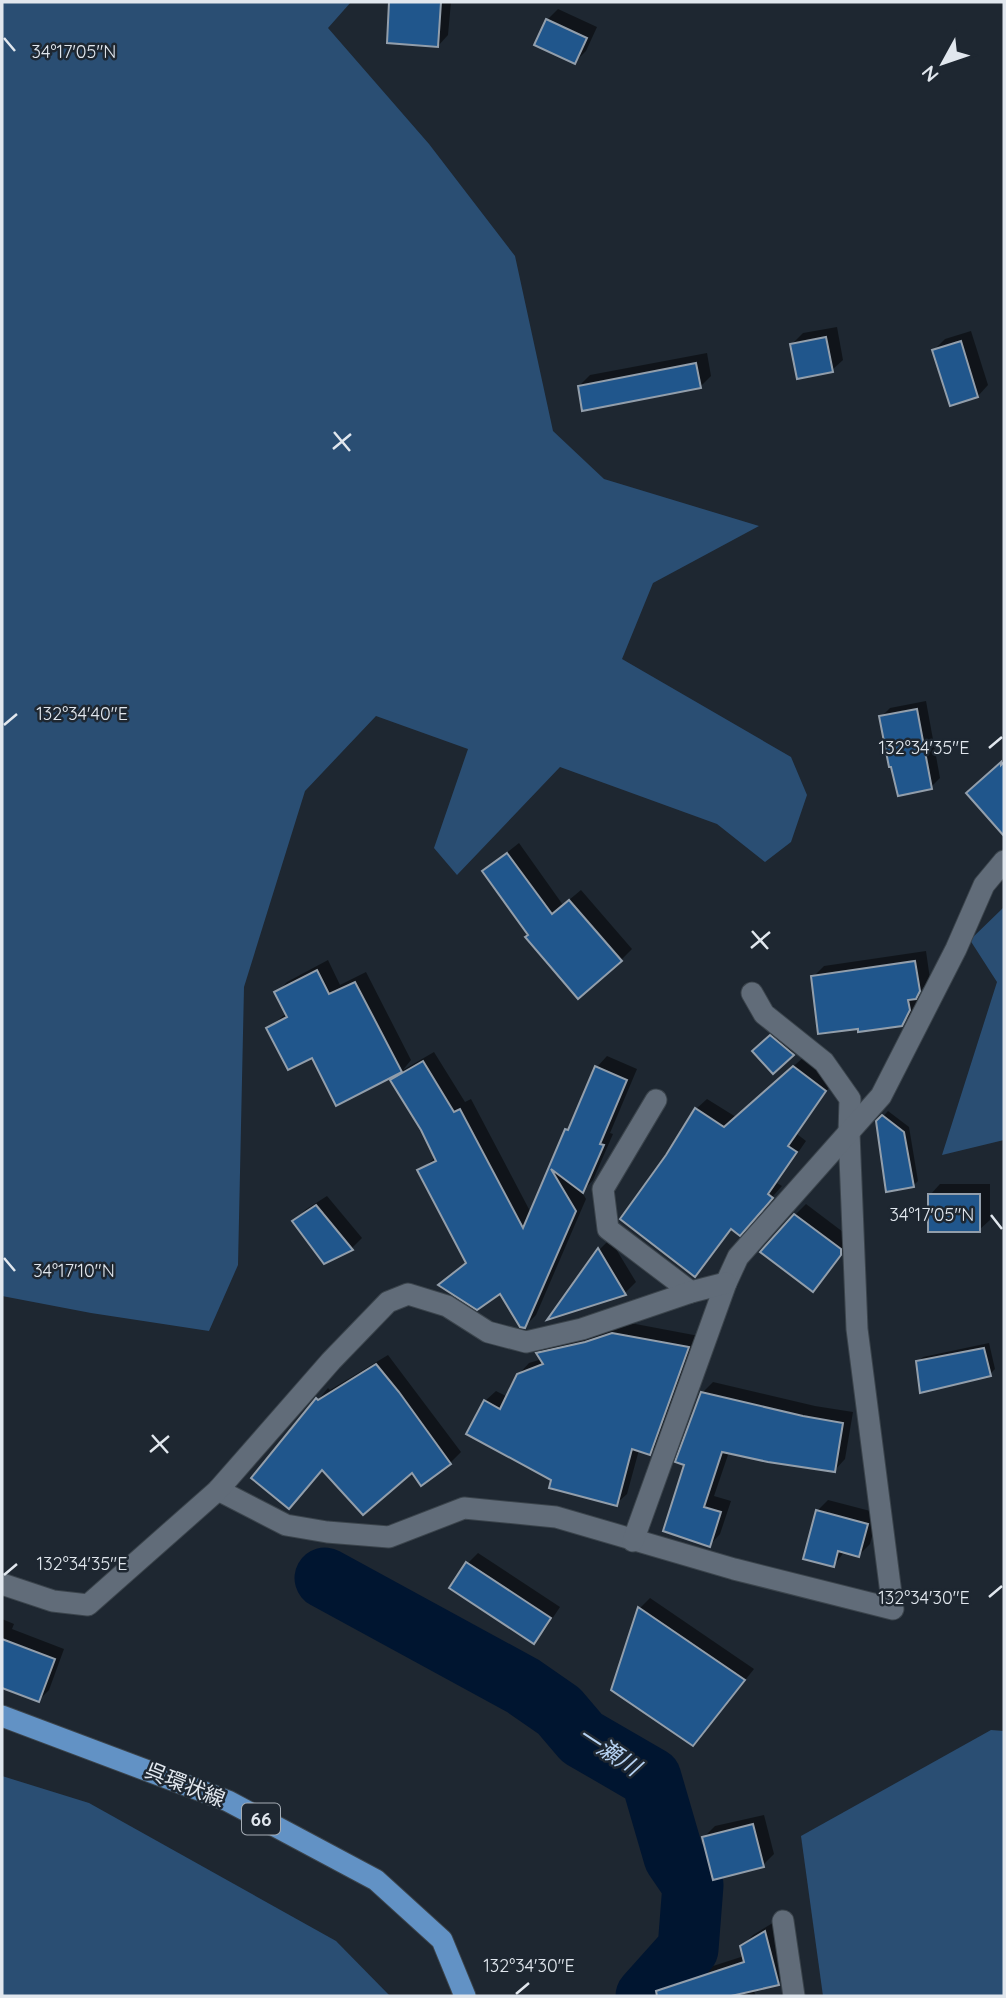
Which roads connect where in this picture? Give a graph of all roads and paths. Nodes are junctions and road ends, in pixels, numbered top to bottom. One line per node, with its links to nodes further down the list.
1 (1004, 861): 4 (street)
2 (752, 993): 4 (street)
3 (656, 1100): 6 (street)
4 (849, 1133): 5 (street); 8 (street)
5 (726, 1283): 6 (street); 8 (street)
6 (691, 1292): 7 (street)
7 (218, 1490): 8 (street); 9 (street)
8 (634, 1541)
9 (2, 1584)
10 (2, 1716): 12 (main road, 呉環状線 / 66)
11 (783, 1922): 13 (street)
12 (465, 1996)
13 (794, 1996)

